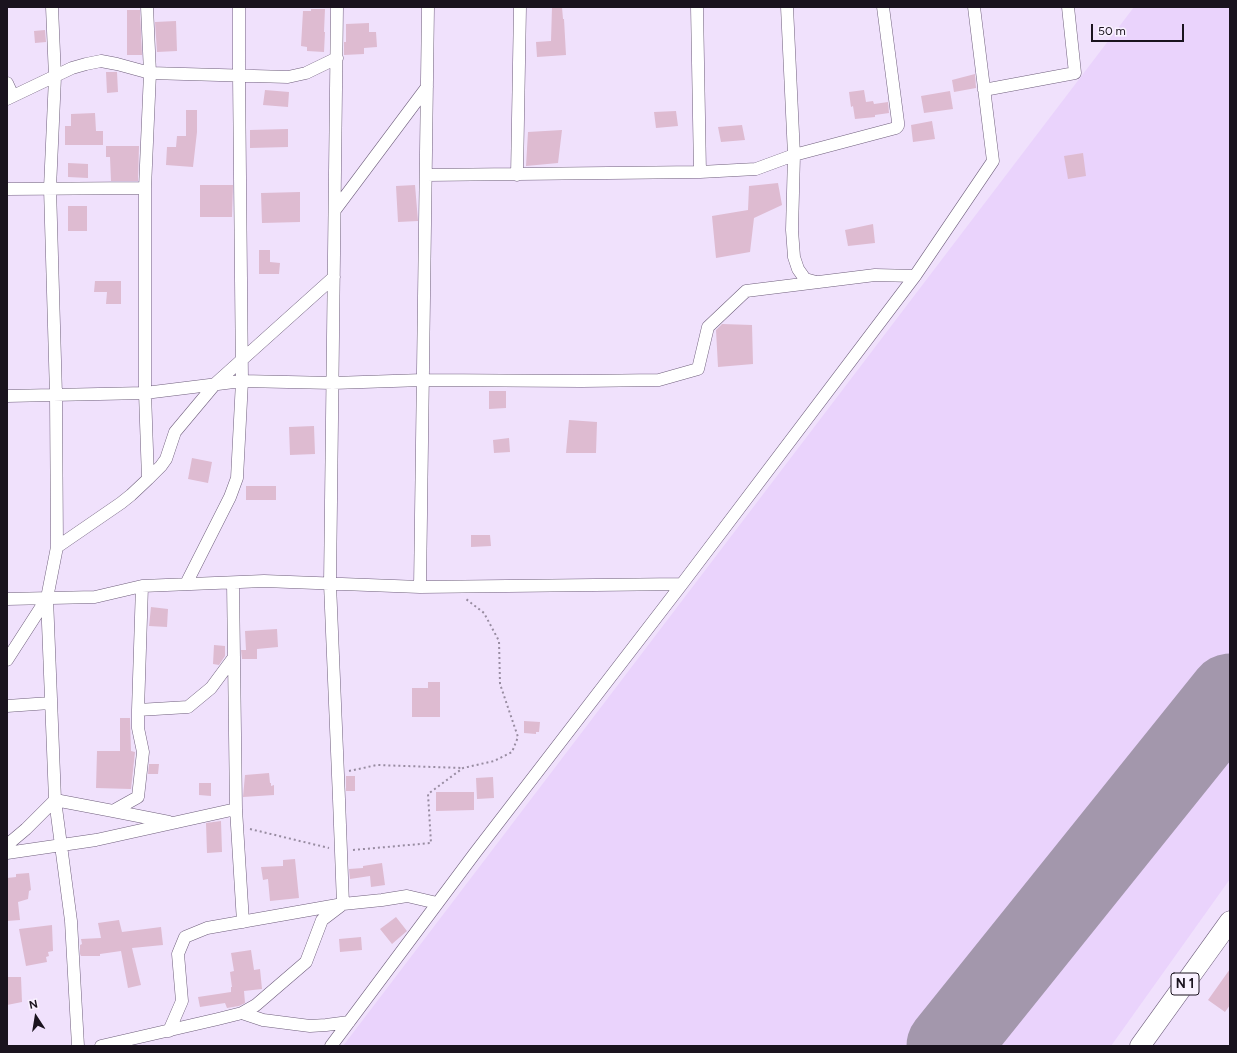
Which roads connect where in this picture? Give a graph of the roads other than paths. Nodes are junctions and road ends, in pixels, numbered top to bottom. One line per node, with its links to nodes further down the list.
1 (52, 7): 15 (street)
2 (148, 7): 13 (street)
3 (240, 7): 14 (street)
4 (337, 7): 12 (street)
5 (428, 7): 17 (street)
6 (520, 7): 23 (street)
7 (697, 7): 21 (street)
8 (787, 7): 20 (street)
9 (883, 7): 20 (street)
10 (974, 7): 18 (street)
11 (1068, 7): 18 (street)
12 (336, 58): 14 (street); 27 (street)
13 (150, 73): 14 (street); 15 (street); 25 (street)
14 (239, 75): 31 (street)
15 (56, 77): 19 (street); 24 (street)
16 (7, 83): 19 (street)
17 (427, 87): 22 (street); 27 (street)
18 (984, 90): 29 (street)
19 (10, 98)
20 (794, 156): 21 (street); 28 (street)
21 (700, 172): 23 (street)
22 (426, 175): 23 (street); 32 (street)
23 (517, 175)
24 (50, 188): 25 (street); 26 (street); 37 (street)
25 (145, 188): 36 (street)
26 (7, 189)
27 (334, 210): 30 (street)
28 (874, 275): 29 (street); 32 (street)
29 (915, 276): 44 (street)
30 (334, 277): 31 (street); 35 (street)
31 (242, 360): 33 (street); 34 (street)
32 (423, 380): 35 (street); 46 (street)
33 (242, 381): 34 (street); 35 (street); 41 (street)
34 (216, 383): 36 (street); 39 (street)
35 (333, 384): 43 (street)
36 (146, 393): 37 (street); 39 (street)
37 (56, 395): 38 (street); 40 (street)
38 (7, 396)
39 (148, 478): 40 (street)
40 (57, 547): 47 (street)
41 (186, 584): 42 (street); 45 (street)
42 (234, 584): 43 (street); 49 (street)
43 (330, 584): 46 (street); 62 (street)
44 (682, 584): 46 (street); 61 (street)
45 (142, 586): 47 (street); 53 (street)
46 (420, 587)
47 (47, 598): 48 (street); 50 (street); 51 (street)
48 (7, 599)
49 (234, 657): 53 (street); 55 (street)
50 (7, 660)
51 (50, 703): 52 (street); 54 (street)
52 (7, 706)
53 (138, 710): 56 (street)
54 (55, 800): 56 (street); 58 (street); 59 (street)
55 (236, 809): 57 (street); 64 (street)
56 (113, 811): 57 (street)
57 (174, 823): 59 (street)
58 (7, 845)
59 (61, 846): 60 (street); 68 (street)
60 (7, 853)
61 (437, 903): 62 (street); 66 (street)
62 (343, 904): 64 (street); 65 (street)
63 (1230, 921): 71 (highway, N 1)
64 (243, 922): 67 (street)
65 (242, 1012): 66 (street); 67 (street)
66 (349, 1022): 70 (street)
67 (169, 1031): 69 (street)
68 (78, 1046)
69 (101, 1046)
70 (331, 1046)
71 (1140, 1046)

